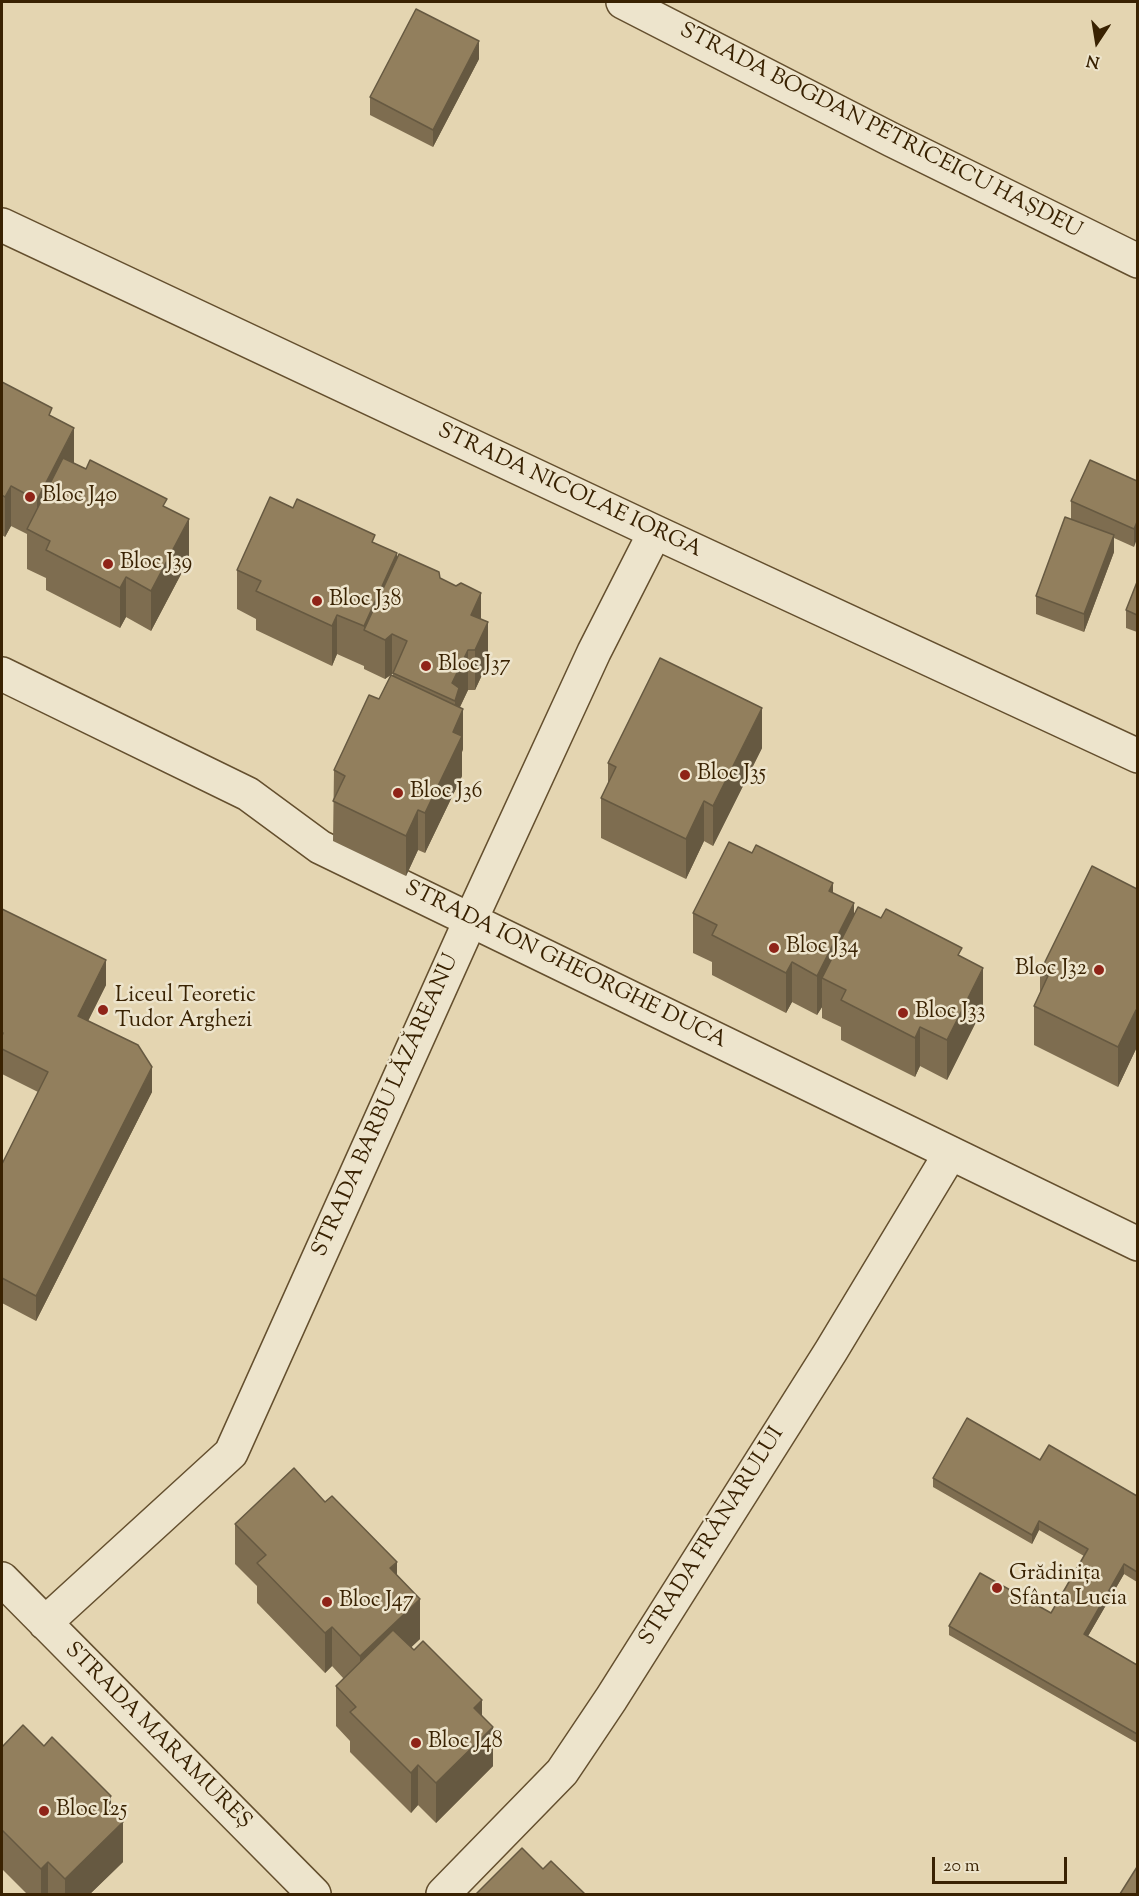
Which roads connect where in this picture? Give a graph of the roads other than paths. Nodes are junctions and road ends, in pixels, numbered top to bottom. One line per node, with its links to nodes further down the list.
1 (623, 2): 3 (street, STRADA BOGDAN PETRICEICU HAȘDEU)
2 (2, 225): 4 (street, STRADA NICOLAE IORGA)
3 (1137, 261)
4 (655, 532): 6 (street, STRADA NICOLAE IORGA); 7 (street, STRADA BARBU LĂZĂREANU)
5 (2, 674): 7 (street, STRADA ION GHEORGHE DUCA)
6 (1137, 756)
7 (471, 919): 8 (street, STRADA ION GHEORGHE DUCA); 11 (street, STRADA BARBU LĂZĂREANU)
8 (950, 1154): 9 (street, STRADA ION GHEORGHE DUCA); 13 (street, STRADA FRÂNARULUI)
9 (1137, 1244)
10 (2, 1579): 11 (street, STRADA MARAMUREȘ)
11 (45, 1623): 12 (street, STRADA MARAMUREȘ)
12 (314, 1894)
13 (442, 1894)

